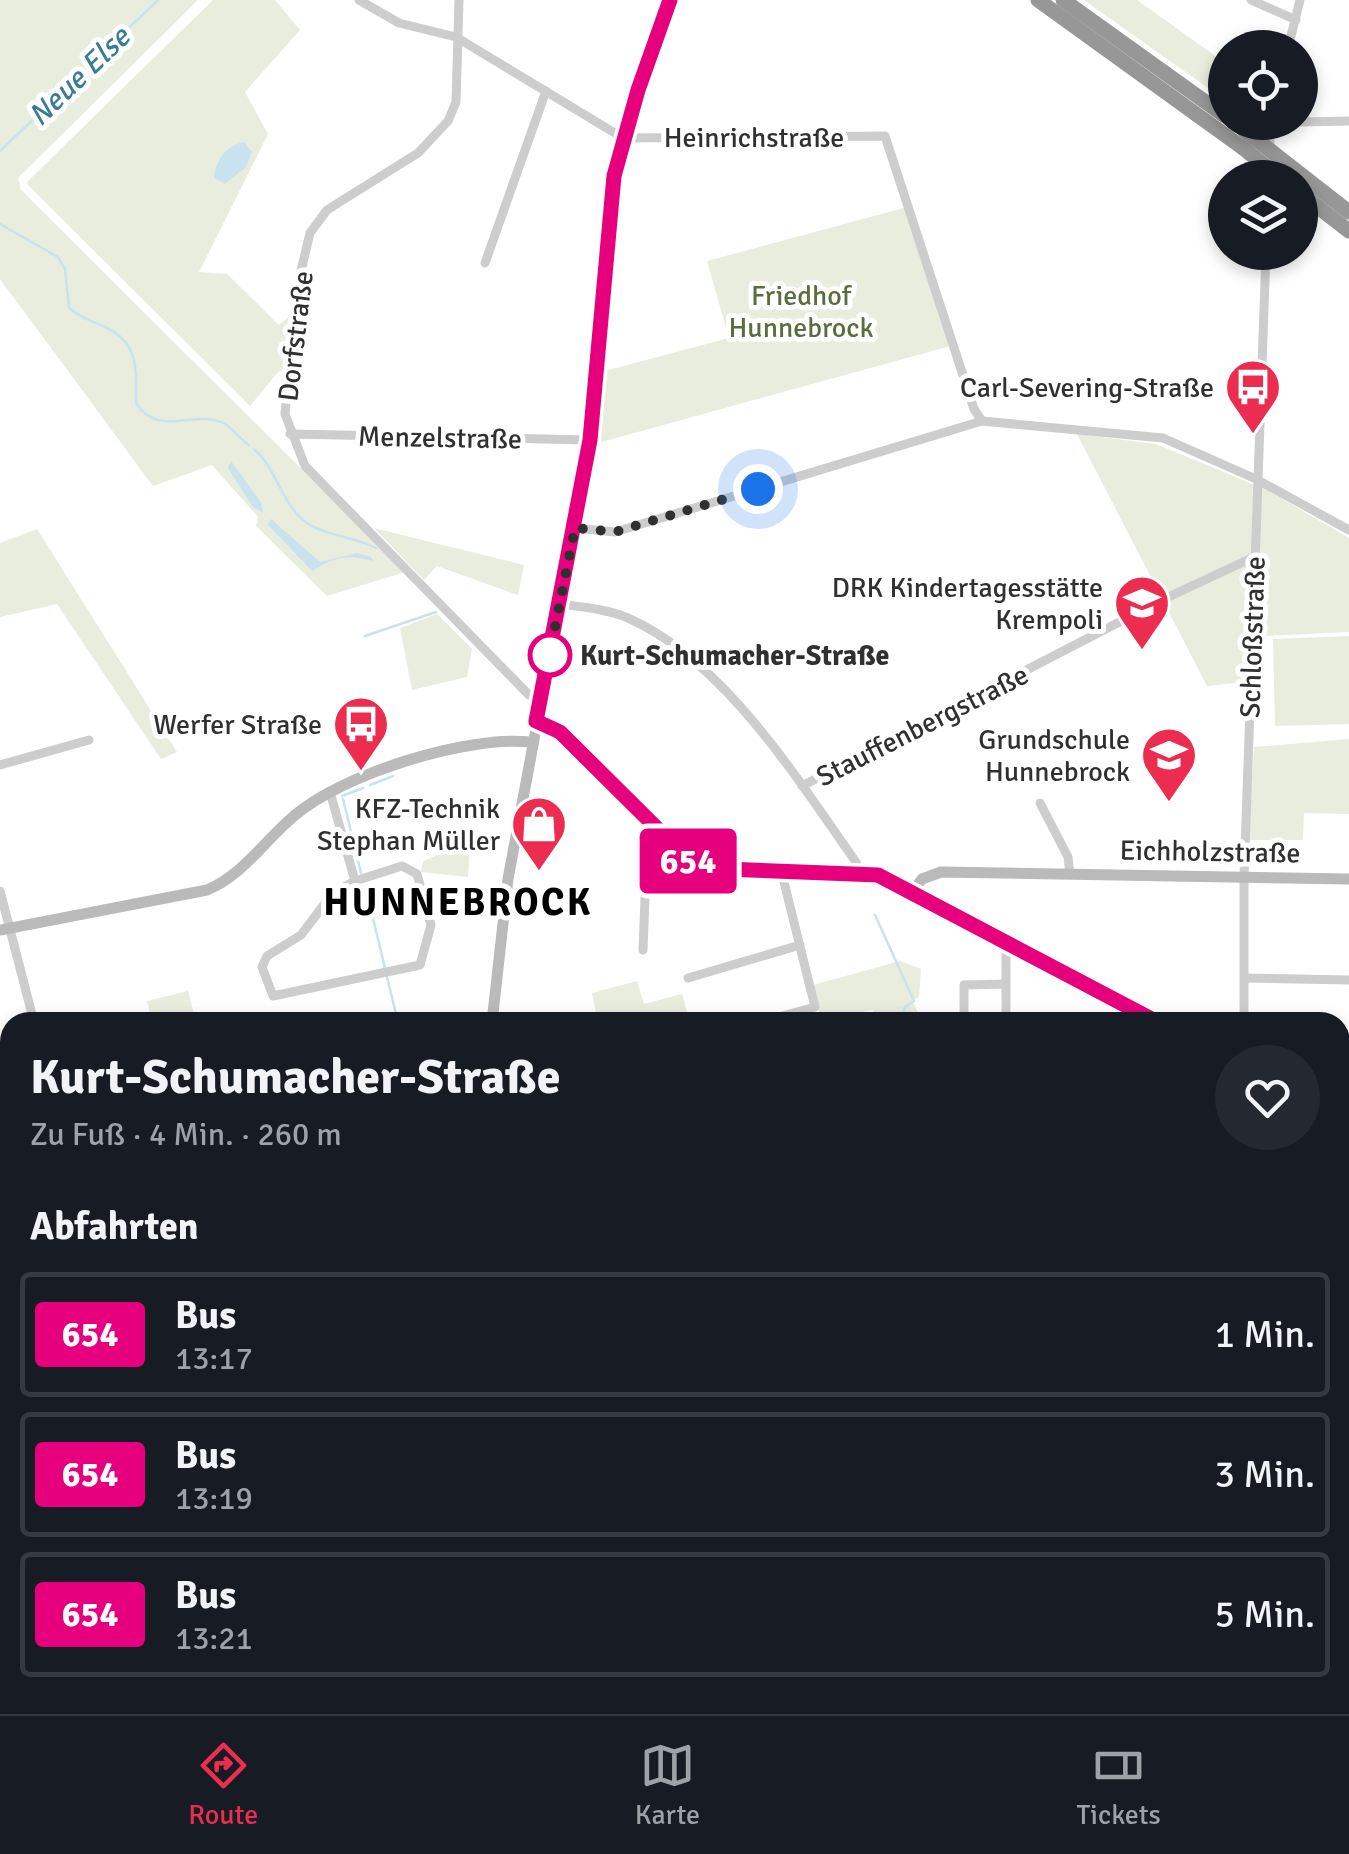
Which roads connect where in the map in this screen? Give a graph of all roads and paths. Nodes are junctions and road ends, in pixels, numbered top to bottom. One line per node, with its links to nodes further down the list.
1 (359, 0): 10 (street)
2 (459, 0): 10 (street, Dorfstraße)
3 (670, 0): 15 (street)
4 (1038, 0): 17 (highway, bridge)
5 (1063, 0): 12 (highway)
6 (1251, 0): 8 (street)
7 (1300, 0): 8 (street)
8 (1296, 20): 9 (street)
9 (1293, 30)
10 (456, 37): 11 (street); 26 (street, Dorfstraße)
11 (546, 91): 15 (street); 23 (street)
12 (1208, 104)
13 (1349, 121): 14 (street)
14 (1318, 122)
15 (623, 138): 25 (street, Heinrichstraße); 27 (street)
16 (1253, 140): 18 (highway, bridge)
17 (1264, 160)
18 (1274, 160)
19 (1318, 193): 21 (highway)
20 (1318, 207): 22 (highway)
21 (1349, 212)
22 (1349, 231)
23 (485, 264)
24 (1265, 270): 28 (street, Schloßstraße)
25 (982, 420): 28 (street); 29 (street)
26 (290, 434): 27 (street, Menzelstraße); 33 (street, Dorfstraße)
27 (590, 440): 29 (street)
28 (1256, 478): 30 (street); 31 (street, Schloßstraße)
29 (575, 528): 32 (street)
30 (1349, 530)
31 (1256, 556): 38 (street, Stauffenbergstraße); 45 (street, Schloßstraße)
32 (560, 604): 33 (street); 38 (street)
33 (541, 699): 34 (street)
34 (536, 721): 36 (street); 41 (street)
35 (89, 740): 37 (street)
36 (531, 742): 39 (street); 59 (street)
37 (0, 766)
38 (802, 786): 43 (street)
39 (330, 792): 47 (street); 50 (street)
40 (1040, 802): 44 (street)
41 (666, 838): 42 (street); 53 (street)
42 (782, 870): 43 (street); 52 (street)
43 (858, 871): 49 (street)
44 (1070, 874): 45 (street, Eichholzstraße); 49 (street, Eichholzstraße)
45 (1244, 878): 46 (street, Eichholzstraße); 55 (street, Schloßstraße)
46 (1349, 879)
47 (354, 881): 47 (street)
48 (0, 891): 50 (street)
49 (912, 892): 51 (street)
50 (5, 929): 58 (street)
51 (1010, 944): 57 (street); 63 (street)
52 (800, 945): 54 (street); 60 (street)
53 (643, 950)
54 (688, 978)
55 (1245, 978): 56 (street); 64 (street, Schloßstraße)
56 (1349, 980)
57 (1006, 984): 61 (street); 62 (street)
58 (31, 1012)
59 (493, 1012)
60 (800, 1012)
61 (964, 1012)
62 (1006, 1012)
63 (1138, 1012)
64 (1244, 1012)

